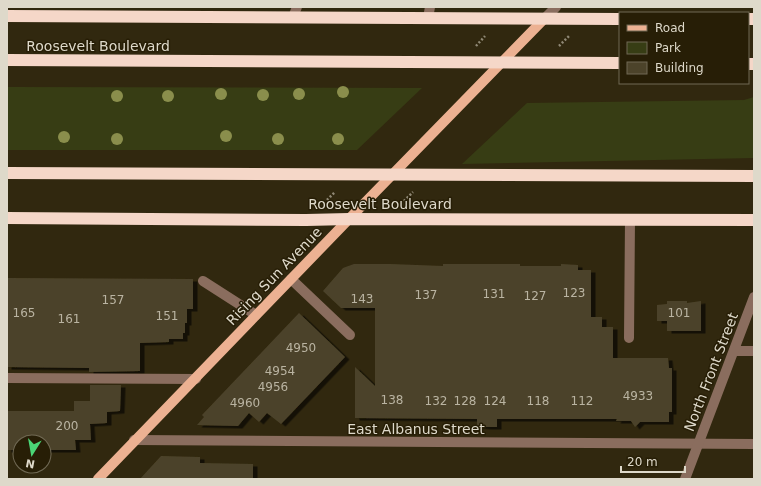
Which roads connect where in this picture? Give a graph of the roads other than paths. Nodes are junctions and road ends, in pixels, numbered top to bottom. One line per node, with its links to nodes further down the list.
1 (556, 7): 5 (street, Rising Sun Avenue)
2 (295, 12): 3 (highway, Roosevelt Boulevard); 4 (highway, Roosevelt Boulevard)
3 (429, 12): 5 (highway, Roosevelt Boulevard)
4 (7, 16)
5 (544, 19): 6 (highway, Roosevelt Boulevard); 8 (main road, Rising Sun Avenue)
6 (619, 19)
7 (7, 60): 8 (highway, Roosevelt Boulevard)
8 (501, 63): 9 (highway, Roosevelt Boulevard); 11 (main road, Rising Sun Avenue)
9 (619, 63)
10 (7, 173): 11 (highway, Roosevelt Boulevard)
11 (392, 175): 12 (highway, Roosevelt Boulevard); 14 (main road, Rising Sun Avenue)
12 (754, 176)
13 (7, 218): 14 (highway, Roosevelt Boulevard)
14 (348, 219): 15 (highway, Roosevelt Boulevard); 17 (main road, Rising Sun Avenue)
15 (630, 220): 16 (highway, Roosevelt Boulevard); 22 (street)
16 (754, 220)
17 (291, 279): 20 (main road, Rising Sun Avenue); 21 (street)
18 (203, 281): 20 (street)
19 (754, 297): 23 (street, North Front Street)
20 (256, 315): 26 (main road, Rising Sun Avenue)
21 (350, 336)
22 (629, 338)
23 (734, 351): 24 (street); 28 (street, North Front Street)
24 (754, 351)
25 (7, 378): 26 (street)
26 (196, 379): 27 (main road, Rising Sun Avenue)
27 (134, 440): 28 (street, East Albanus Street); 30 (main road, Rising Sun Avenue)
28 (698, 444): 29 (street, East Albanus Street); 31 (street, North Front Street)
29 (754, 444)
30 (98, 479)
31 (685, 479)

